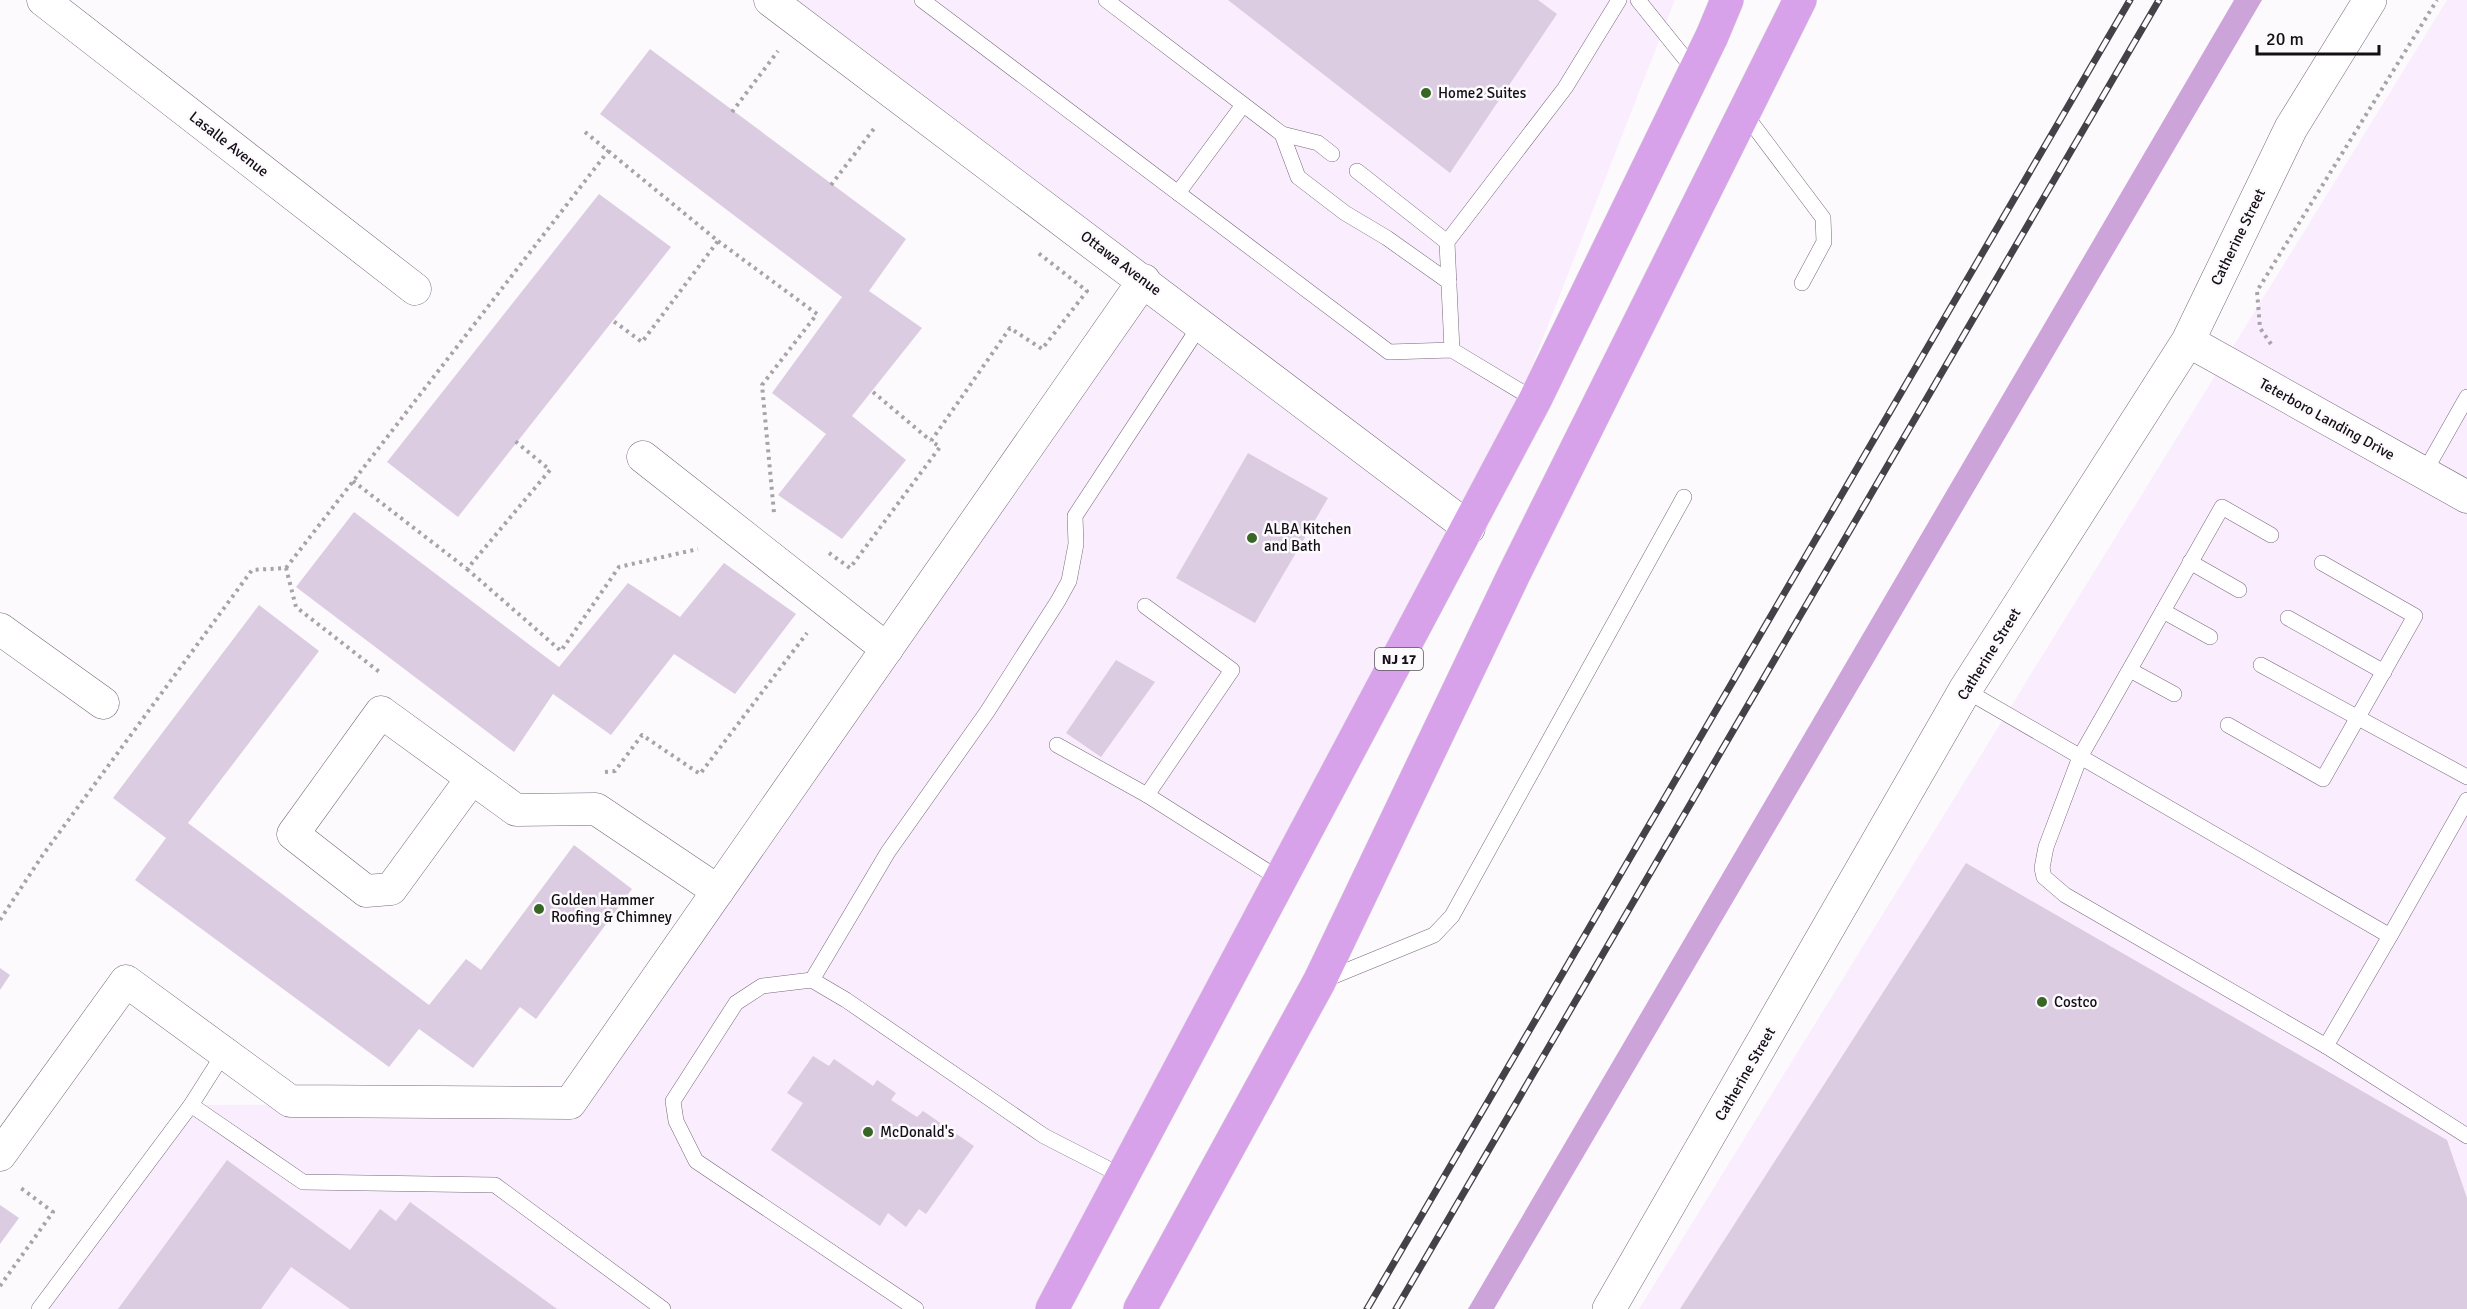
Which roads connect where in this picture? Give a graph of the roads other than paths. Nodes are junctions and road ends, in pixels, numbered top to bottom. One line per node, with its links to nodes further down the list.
1 (43, 0): 21 (street, Lasalle Avenue)
2 (770, 0): 18 (street, Ottawa Avenue)
3 (922, 0): 16 (lane)
4 (1106, 0): 11 (lane)
5 (1619, 0): 17 (lane)
6 (1638, 0): 10 (lane)
7 (1727, 0): 10 (highway, NJ 17)
8 (1800, 0): 12 (highway)
9 (2370, 0): 23 (street, Catherine Street)
10 (1695, 71): 26 (highway, NJ 17)
11 (1243, 105): 13 (lane); 16 (lane)
12 (1744, 113): 20 (lane); 60 (highway)
13 (1282, 134): 14 (lane); 19 (lane)
14 (1332, 154)
15 (1358, 171): 17 (lane)
16 (1178, 193): 24 (lane)
17 (1447, 242): 19 (lane)
18 (1144, 280): 22 (street, Ottawa Avenue); 41 (street)
19 (1449, 282): 24 (lane)
20 (1802, 283)
21 (415, 289)
22 (1201, 324): 31 (street, Ottawa Avenue); 59 (lane)
23 (2188, 341): 28 (street, Teterboro Landing Drive); 45 (street, Catherine Street)
24 (1452, 351): 26 (lane)
25 (2467, 397): 28 (lane)
26 (1535, 400): 31 (highway, NJ 17)
27 (643, 457): 41 (street)
28 (2424, 473): 30 (street, Teterboro Landing Drive)
29 (1684, 497): 60 (lane)
30 (2467, 497)
31 (1469, 528): 56 (highway, NJ 17)
32 (2271, 534): 33 (lane)
33 (2190, 562): 35 (lane); 37 (lane)
34 (2322, 563): 44 (lane)
35 (2238, 590)
36 (1145, 606): 54 (lane)
37 (2163, 611): 40 (lane); 43 (lane)
38 (2288, 618): 44 (lane)
39 (0, 629): 47 (street)
40 (2210, 637)
41 (887, 649): 57 (street)
42 (2261, 665): 48 (lane)
43 (2130, 669): 46 (lane); 51 (lane)
44 (2384, 672): 48 (lane)
45 (1965, 690): 51 (lane); 72 (street, Catherine Street)
46 (2174, 694)
47 (103, 703)
48 (2357, 718): 49 (lane); 52 (lane)
49 (2228, 725)
50 (1057, 745): 54 (lane)
51 (2080, 757): 58 (lane); 61 (lane)
52 (2467, 777)
53 (472, 778): 53 (street); 57 (street)
54 (1147, 795): 56 (lane)
55 (2467, 800): 58 (lane)
56 (1281, 880): 66 (highway, NJ 17)
57 (718, 891): 62 (street)
58 (2390, 936): 61 (lane)
59 (812, 980): 66 (lane); 69 (lane)
60 (1319, 982): 71 (highway)
61 (2326, 1046): 64 (lane)
62 (224, 1053): 63 (lane); 65 (street)
63 (191, 1105): 67 (lane); 68 (lane)
64 (2467, 1136)
65 (4, 1168)
66 (1122, 1176): 70 (highway, NJ 17)
67 (39, 1309)
68 (663, 1309)
69 (916, 1309)
70 (1052, 1309)
71 (1140, 1309)
72 (1609, 1309)

